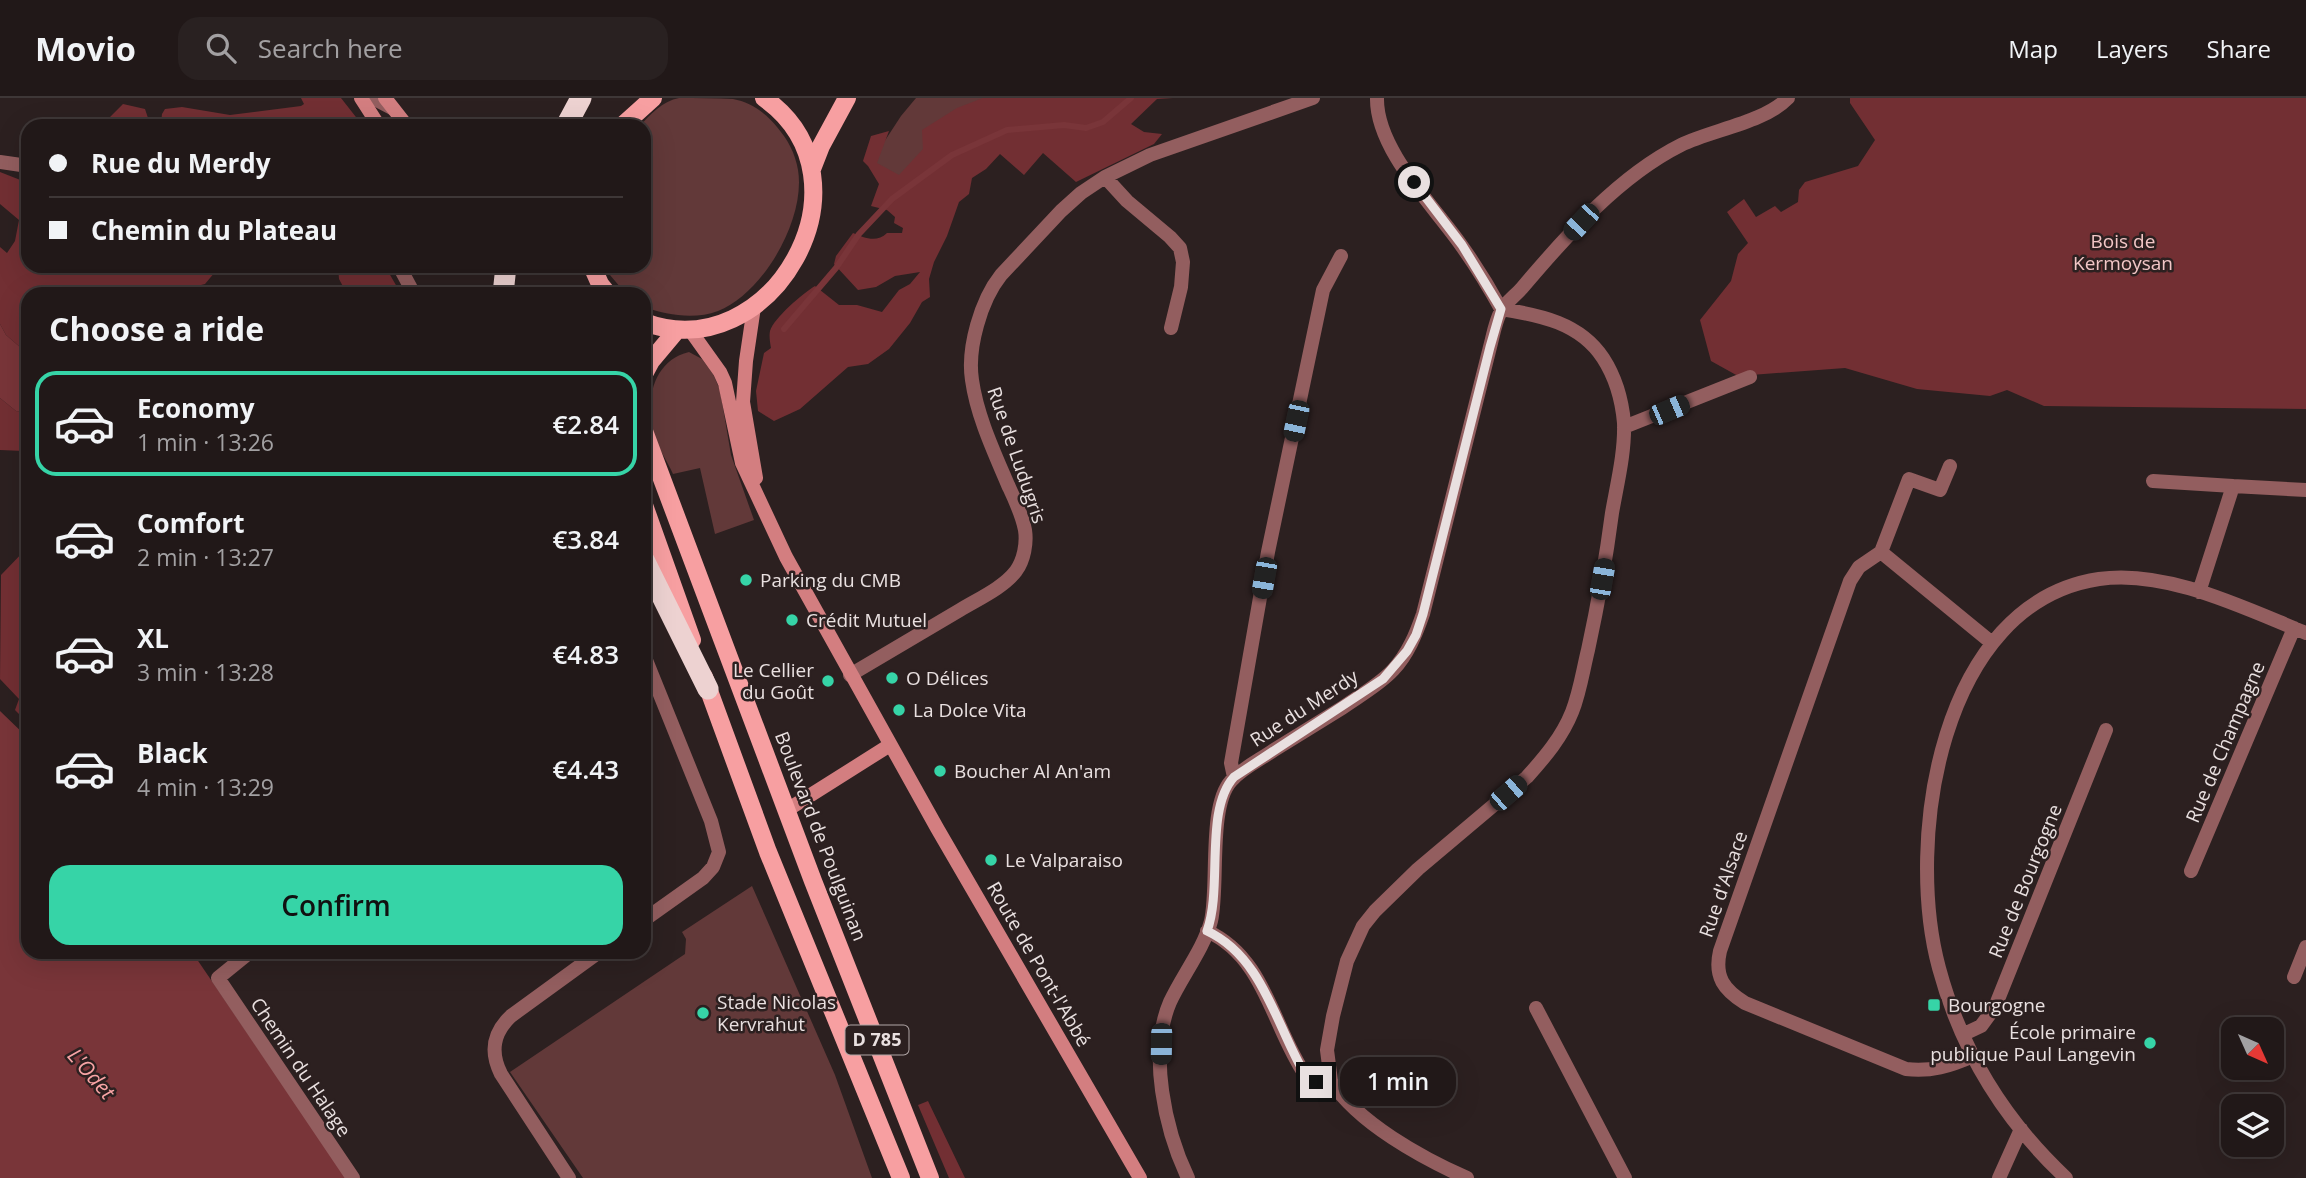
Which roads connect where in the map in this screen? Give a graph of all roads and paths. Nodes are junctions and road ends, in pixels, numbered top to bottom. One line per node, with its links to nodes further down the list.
1 (361, 98): 11 (main road)
2 (373, 98): 10 (street)
3 (581, 98): 13 (highway)
4 (653, 98): 14 (main road)
5 (847, 98): 17 (main road)
6 (1313, 98): 18 (street, Rue de Ludugris)
7 (1377, 98): 21 (street)
8 (1788, 98): 21 (street, Rue du Merdy)
9 (768, 99): 17 (main road)
10 (388, 103): 12 (main road)
11 (374, 119)
12 (401, 119)
13 (570, 119)
14 (630, 119)
15 (0, 162): 16 (street)
16 (21, 165)
17 (812, 169): 20 (main road)
18 (1105, 177): 23 (street); 41 (street, Rue de Ludugris)
19 (1341, 256): 45 (street)
20 (754, 307): 24 (main road); 33 (main road, Route de Pont-l'Abbé)
21 (1501, 309): 27 (street); 45 (street, Rue du Merdy)
22 (651, 325): 24 (main road)
23 (1171, 328)
24 (684, 330): 25 (main road); 33 (main road, Route de Pont-l'Abbé)
25 (651, 361)
26 (1751, 377): 27 (street)
27 (1624, 427): 57 (street)
28 (651, 449): 46 (main road, Boulevard de Poulguinan / D 785)
29 (1950, 466): 35 (street, Rue d'Alsace)
30 (2153, 481): 31 (street)
31 (2234, 486): 32 (street); 37 (street)
32 (2306, 490)
33 (764, 510): 41 (main road, Route de Pont-l'Abbé)
34 (651, 524): 42 (main road, D 785)
35 (1881, 552): 39 (street); 56 (street, Rue d'Alsace)
36 (651, 574): 42 (highway, D 785)
37 (2199, 592): 38 (street); 39 (street)
38 (2300, 631): 47 (street, Rue de Champagne)
39 (1992, 643): 55 (street)
40 (651, 672): 48 (street)
41 (850, 675): 44 (main road, Route de Pont-l'Abbé)
42 (708, 689): 61 (main road, D 785)
43 (2106, 730): 55 (street, Rue de Bourgogne)
44 (890, 745): 46 (main road); 63 (main road, Route de Pont-l'Abbé)
45 (1234, 777): 49 (street)
46 (788, 810): 62 (main road, Boulevard de Poulguinan / D 785)
47 (2191, 871)
48 (651, 915)
49 (1207, 931): 57 (street); 64 (street)
50 (2306, 947): 53 (street)
51 (241, 959): 59 (street, Chemin du Halage)
52 (588, 959): 60 (street)
53 (2294, 977)
54 (1536, 1008): 66 (street)
55 (1964, 1034): 56 (street)
56 (1973, 1056): 58 (street)
57 (1331, 1080): 65 (street)
58 (2021, 1129): 67 (street); 68 (street)
59 (353, 1178)
60 (569, 1178)
61 (901, 1178)
62 (930, 1178)
63 (1140, 1178)
64 (1188, 1178)
65 (1468, 1178)
66 (1625, 1178)
67 (1999, 1178)
68 (2066, 1178)

